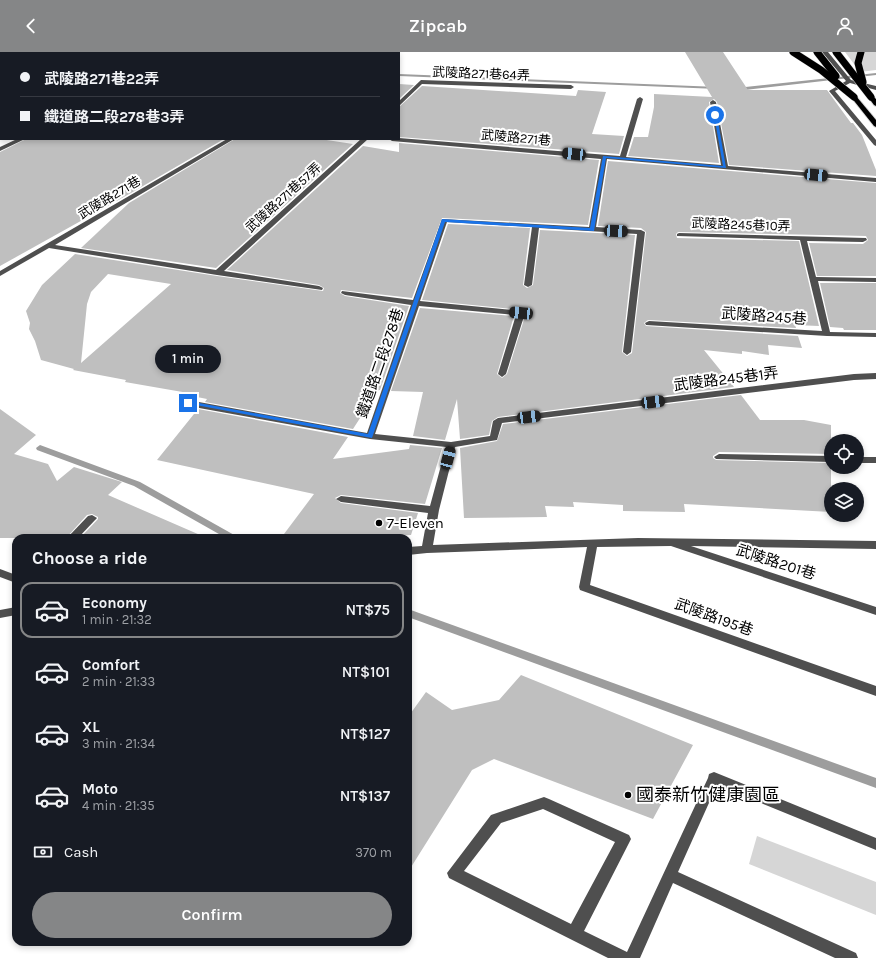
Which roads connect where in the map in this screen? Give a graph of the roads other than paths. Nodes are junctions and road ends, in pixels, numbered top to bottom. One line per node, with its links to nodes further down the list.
1 (793, 52): 9 (highway, bridge)
2 (817, 52): 9 (highway, bridge)
3 (825, 52): 6 (street)
4 (836, 52): 10 (highway, bridge)
5 (861, 52): 10 (highway, bridge)
6 (849, 81): 8 (street); 20 (street)
7 (571, 87): 13 (street, 武陵路271巷64弄)
8 (876, 88)
9 (854, 97): 15 (highway)
10 (871, 97): 14 (highway)
11 (640, 98): 23 (street)
12 (713, 102): 24 (street)
13 (400, 103)
14 (876, 104)
15 (876, 125)
16 (20, 140): 21 (street)
17 (229, 140): 31 (street, 武陵路271巷)
18 (364, 140): 32 (street, 武陵路271巷57弄)
19 (400, 140): 22 (street, 武陵路271巷)
20 (876, 144)
21 (0, 150)
22 (604, 157): 23 (street, 武陵路271巷); 27 (street)
23 (623, 158): 24 (street, 武陵路271巷)
24 (725, 167): 25 (street, 武陵路271巷)
25 (876, 180)
26 (536, 226): 27 (street); 36 (street); 39 (street, 鐵道路二段278巷)
27 (592, 230): 43 (street)
28 (679, 235): 29 (street, 武陵路245巷10弄)
29 (803, 238): 30 (street, 武陵路245巷10弄); 34 (street, 武陵路245巷10弄)
30 (862, 240)
31 (49, 246): 32 (street); 33 (street, 武陵路271巷)
32 (217, 273): 37 (street)
33 (0, 274)
34 (813, 279): 35 (street); 41 (street, 武陵路245巷10弄)
35 (876, 280)
36 (528, 285)
37 (319, 288)
38 (345, 293): 39 (street, 鐵道路二段278巷)
39 (415, 303): 44 (street, 鐵道路二段278巷); 47 (street, 鐵道路二段278巷)
40 (649, 323): 41 (street, 武陵路245巷)
41 (827, 334): 42 (street, 武陵路245巷)
42 (876, 335)
43 (627, 352)
44 (502, 374)
45 (876, 376): 48 (street, 武陵路245巷1弄)
46 (188, 403): 47 (street)
47 (370, 436): 48 (street, 鐵道路二段278巷)
48 (451, 445): 54 (street)
49 (719, 457): 50 (street)
50 (824, 459)
51 (864, 460): 52 (street)
52 (876, 460)
53 (341, 499): 54 (street)
54 (434, 510): 60 (street)
55 (92, 518): 56 (street)
56 (76, 534)
57 (666, 542): 58 (street); 59 (street); 65 (street, 武陵路201巷)
58 (593, 543): 60 (street); 67 (street, 武陵路195巷)
59 (876, 545)
60 (426, 549): 61 (street)
61 (412, 551)
62 (0, 572): 63 (street)
63 (12, 577)
64 (12, 611): 66 (street)
65 (876, 611)
66 (0, 614)
67 (876, 691)
68 (876, 844): 69 (street)
69 (670, 875): 72 (street); 73 (street)
70 (574, 934): 70 (street); 71 (street)
71 (623, 958)
72 (632, 958)
73 (851, 958)

